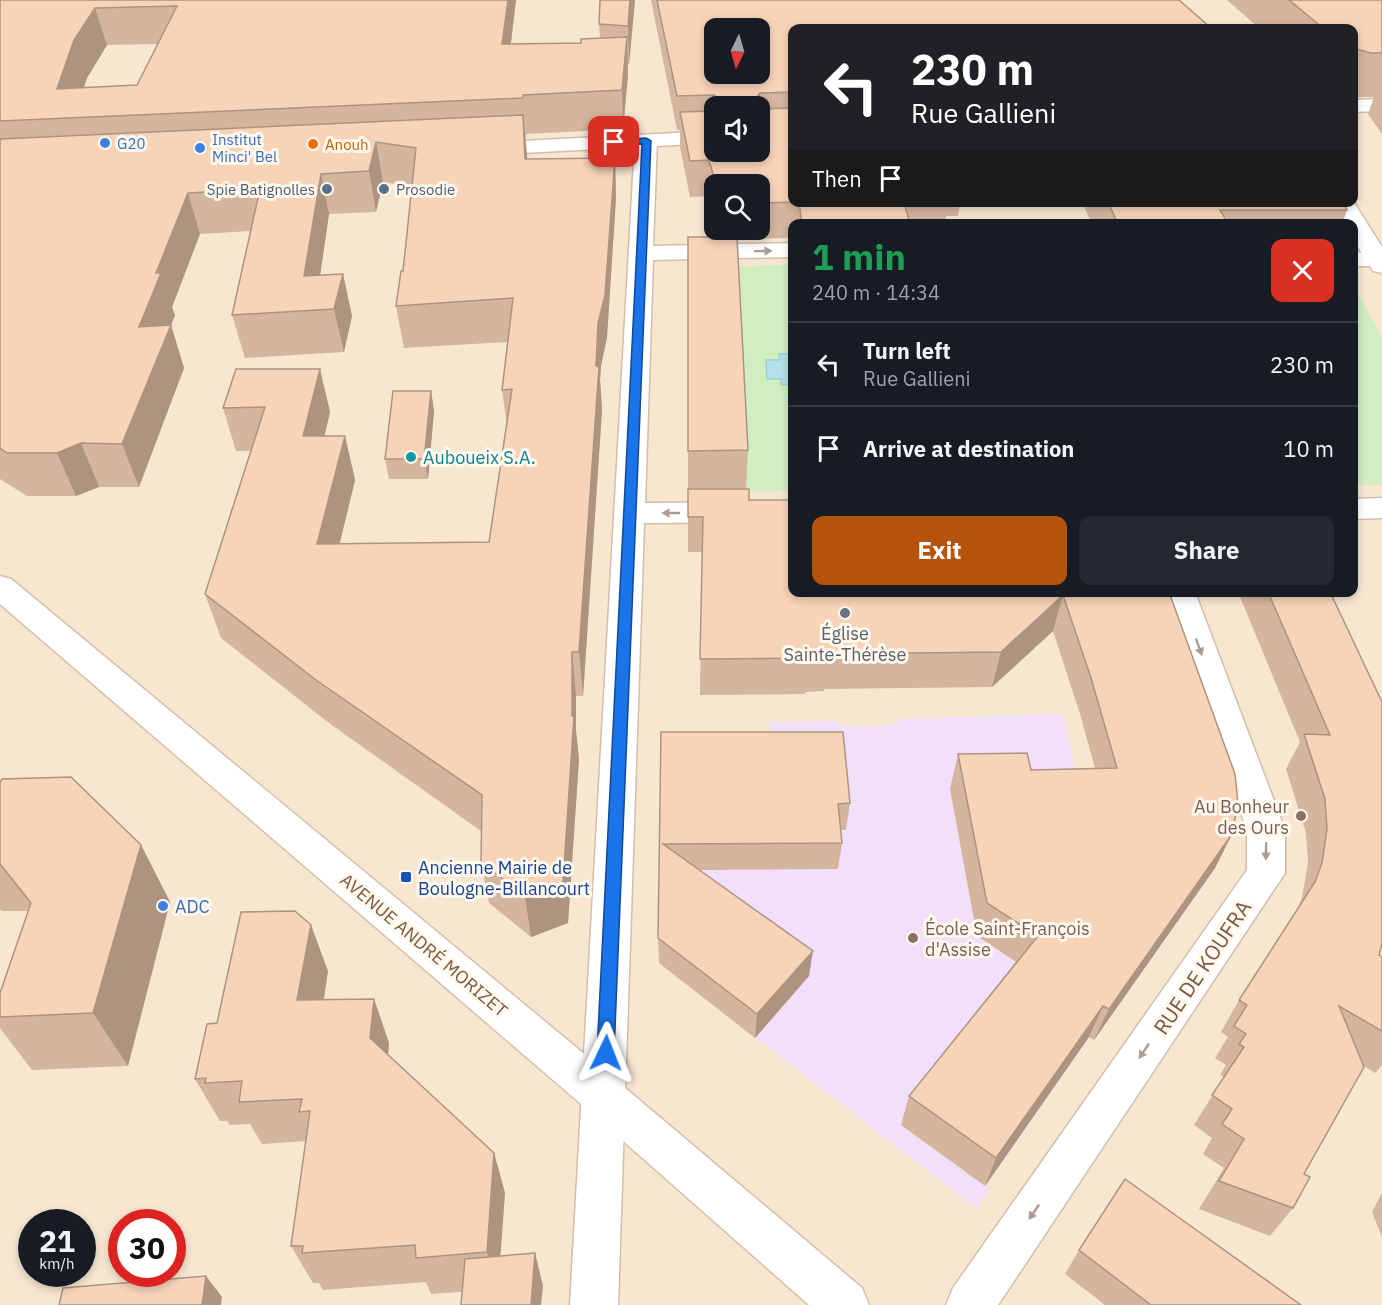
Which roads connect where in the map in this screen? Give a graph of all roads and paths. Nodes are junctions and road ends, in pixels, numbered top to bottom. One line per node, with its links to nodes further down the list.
1 (1382, 105): 2 (street)
2 (1358, 106)
3 (704, 138): 4 (street)
4 (646, 141): 5 (street); 8 (street)
5 (466, 149)
6 (1358, 228): 10 (street)
7 (788, 250): 8 (street, one-way to 7)
8 (641, 253): 14 (street)
9 (1358, 260): 10 (street)
10 (1380, 263)
11 (1358, 508): 12 (street)
12 (1382, 508)
13 (788, 512): 14 (street, one-way to 14)
14 (629, 513): 17 (street)
15 (0, 587): 17 (street, AVENUE ANDRÉ MORIZET)
16 (1181, 597): 20 (street, RUE DE KOUFRA, one-way to 20)
17 (603, 1096): 18 (street); 19 (street, AVENUE ANDRÉ MORIZET)
18 (594, 1305)
19 (845, 1305)
20 (970, 1305)

